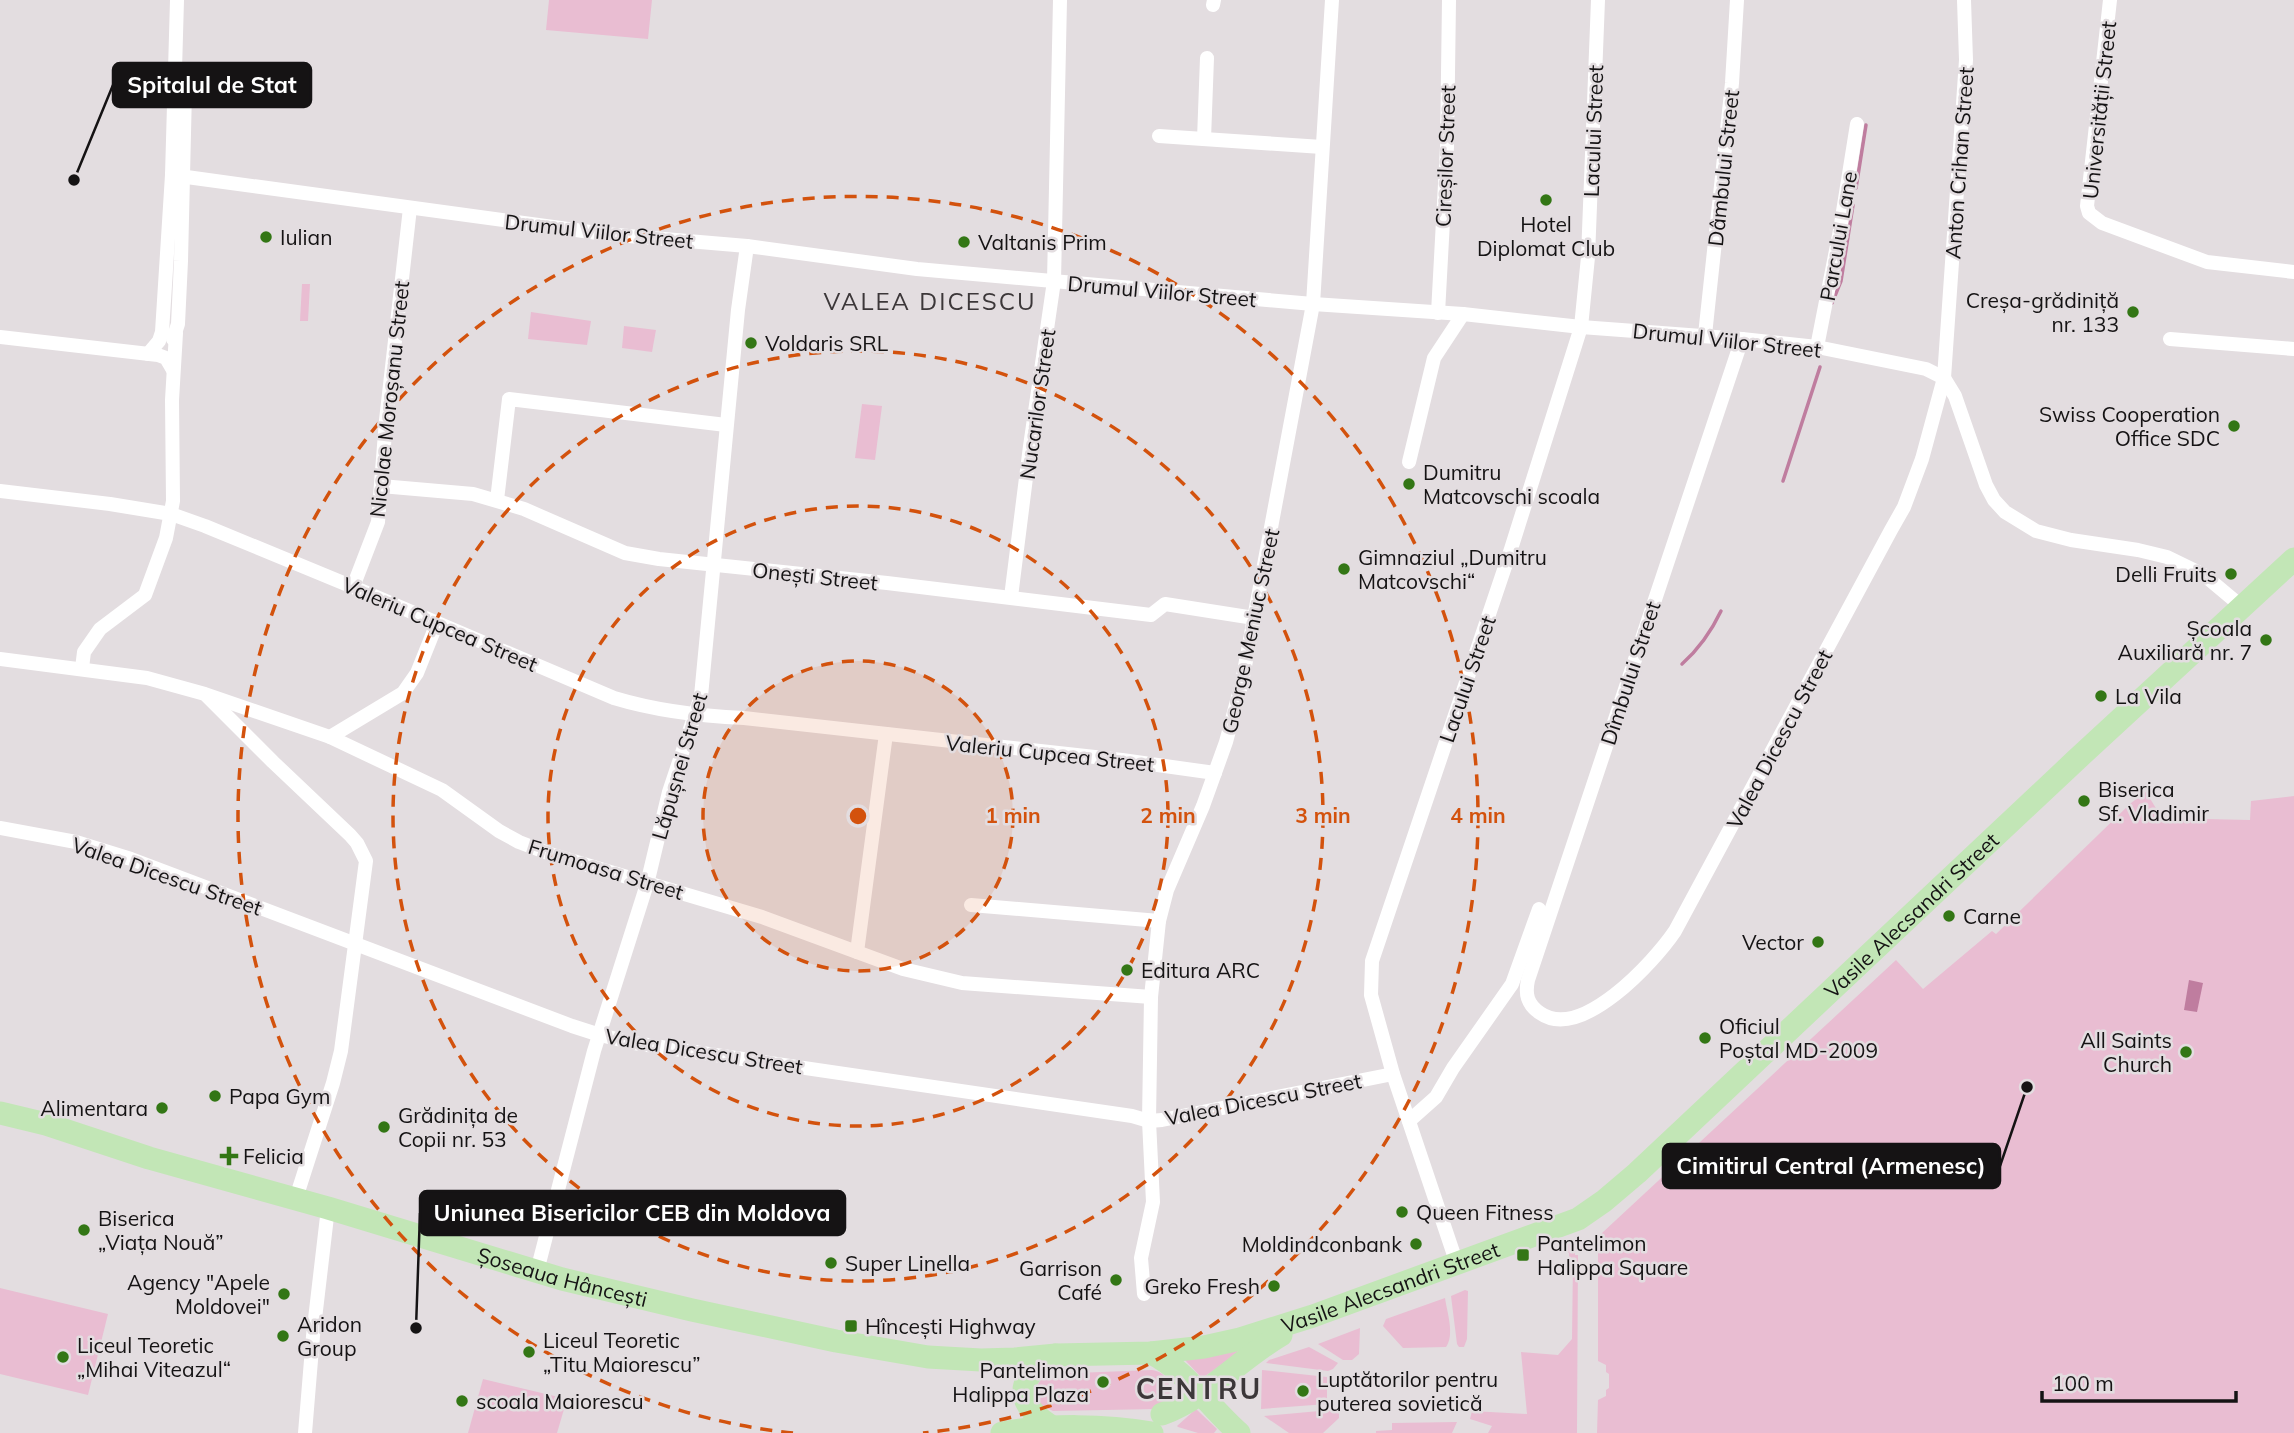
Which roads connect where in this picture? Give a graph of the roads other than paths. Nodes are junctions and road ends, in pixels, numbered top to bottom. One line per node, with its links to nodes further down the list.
1 (177, 0): 14 (street)
2 (1060, 0): 18 (street, Nucarilor Street)
3 (1332, 0): 13 (street, George Meniuc Street)
4 (1449, 0): 20 (street, Cireșilor Street)
5 (1598, 0): 22 (street, Lacului Street)
6 (1737, 0): 24 (street, Dâmbului Street)
7 (1964, 0): 32 (street, Anton Crihan Street)
8 (2110, 0): 17 (street, Universității Street)
9 (1207, 58): 12 (street)
10 (1857, 124): 28 (street, Parcului Lane)
11 (1159, 136): 12 (street)
12 (1204, 139): 13 (street)
13 (1322, 147): 19 (street, George Meniuc Street)
14 (178, 176): 15 (street, Drumul Viilor Street); 23 (street); 30 (street)
15 (410, 208): 16 (street, Drumul Viilor Street); 35 (street, Nicolae Moroșanu Street)
16 (747, 246): 18 (street, Drumul Viilor Street); 33 (street, Lăpușnei Street)
17 (2294, 272)
18 (1054, 281): 19 (street, Drumul Viilor Street); 42 (street, Nucarilor Street)
19 (1313, 304): 20 (street, Drumul Viilor Street); 44 (street, George Meniuc Street)
20 (1438, 313): 21 (street, Drumul Viilor Street)
21 (1463, 314): 22 (street, Drumul Viilor Street); 34 (street)
22 (1581, 327): 24 (street, Drumul Viilor Street); 63 (street, Lacului Street)
23 (176, 332): 30 (street); 31 (street)
24 (1705, 335): 26 (street, Drumul Viilor Street)
25 (0, 337): 30 (street)
26 (1742, 339): 28 (street, Drumul Viilor Street); 61 (street, Dîmbului Street)
27 (2170, 339): 29 (street)
28 (1817, 347): 32 (street, Drumul Viilor Street)
29 (2294, 349)
30 (153, 355): 31 (street)
31 (173, 370): 38 (street)
32 (1944, 378): 43 (street); 61 (street, Valea Dicescu Street)
33 (726, 425): 37 (street); 39 (street, Lăpușnei Street)
34 (1409, 462)
35 (381, 486): 37 (street, Onești Street); 41 (street, Nicolae Moroșanu Street)
36 (0, 491): 38 (street, Valeriu Cupcea Street)
37 (497, 500): 39 (street, Onești Street)
38 (171, 514): 41 (street, Valeriu Cupcea Street); 47 (street)
39 (714, 566): 42 (street, Onești Street); 49 (street, Lăpușnei Street)
40 (2290, 566): 43 (main road, Vasile Alecsandri Street)
41 (353, 587): 45 (street, Valeriu Cupcea Street)
42 (1011, 597): 44 (street, Onești Street)
43 (2241, 606): 69 (main road, Vasile Alecsandri Street)
44 (1254, 618): 52 (street, George Meniuc Street)
45 (437, 623): 49 (street, Valeriu Cupcea Street); 51 (street)
46 (0, 659): 47 (street, Frumoasa Street)
47 (82, 668): 48 (street, Frumoasa Street)
48 (205, 695): 51 (street, Frumoasa Street); 58 (street)
49 (695, 716): 50 (street, Valeriu Cupcea Street); 54 (street, Lăpușnei Street)
50 (886, 734): 52 (street, Valeriu Cupcea Street); 59 (street)
51 (330, 737): 54 (street, Frumoasa Street)
52 (1215, 773): 57 (street, George Meniuc Street)
53 (0, 828): 58 (street, Valea Dicescu Street)
54 (647, 884): 59 (street, Frumoasa Street); 62 (street, Lăpușnei Street)
55 (971, 905): 57 (street)
56 (1539, 909): 66 (street)
57 (1159, 921): 60 (street, George Meniuc Street)
58 (356, 945): 62 (street, Valea Dicescu Street); 67 (street)
59 (857, 953): 60 (street, Frumoasa Street)
60 (1151, 997): 65 (street, George Meniuc Street)
61 (1532, 1008)
62 (600, 1035): 65 (street, Valea Dicescu Street); 70 (street, Lăpușnei Street)
63 (1393, 1074): 65 (street, Valea Dicescu Street); 66 (street, Lacului Street)
64 (0, 1112): 67 (main road, Șoseaua Hâncești)
65 (1149, 1121): 71 (street, George Meniuc Street)
66 (1409, 1121): 69 (street, Lacului Street)
67 (296, 1198): 68 (main road, Șoseaua Hâncești)
68 (328, 1208): 70 (main road, Șoseaua Hâncești); 78 (street)
69 (1457, 1264): 72 (main road, Vasile Alecsandri Street)
70 (537, 1271): 73 (main road, Șoseaua Hâncești)
71 (1144, 1294)
72 (1313, 1316): 74 (main road, Vasile Alecsandri Street); 75 (main road)
73 (1056, 1355): 74 (main road); 77 (main road)
74 (1160, 1359): 75 (main road); 76 (main road)
75 (1200, 1394): 76 (main road); 80 (main road)
76 (1157, 1424): 77 (main road)
77 (1054, 1428): 79 (main road)
78 (305, 1433)
79 (1002, 1433)
80 (1239, 1433)

